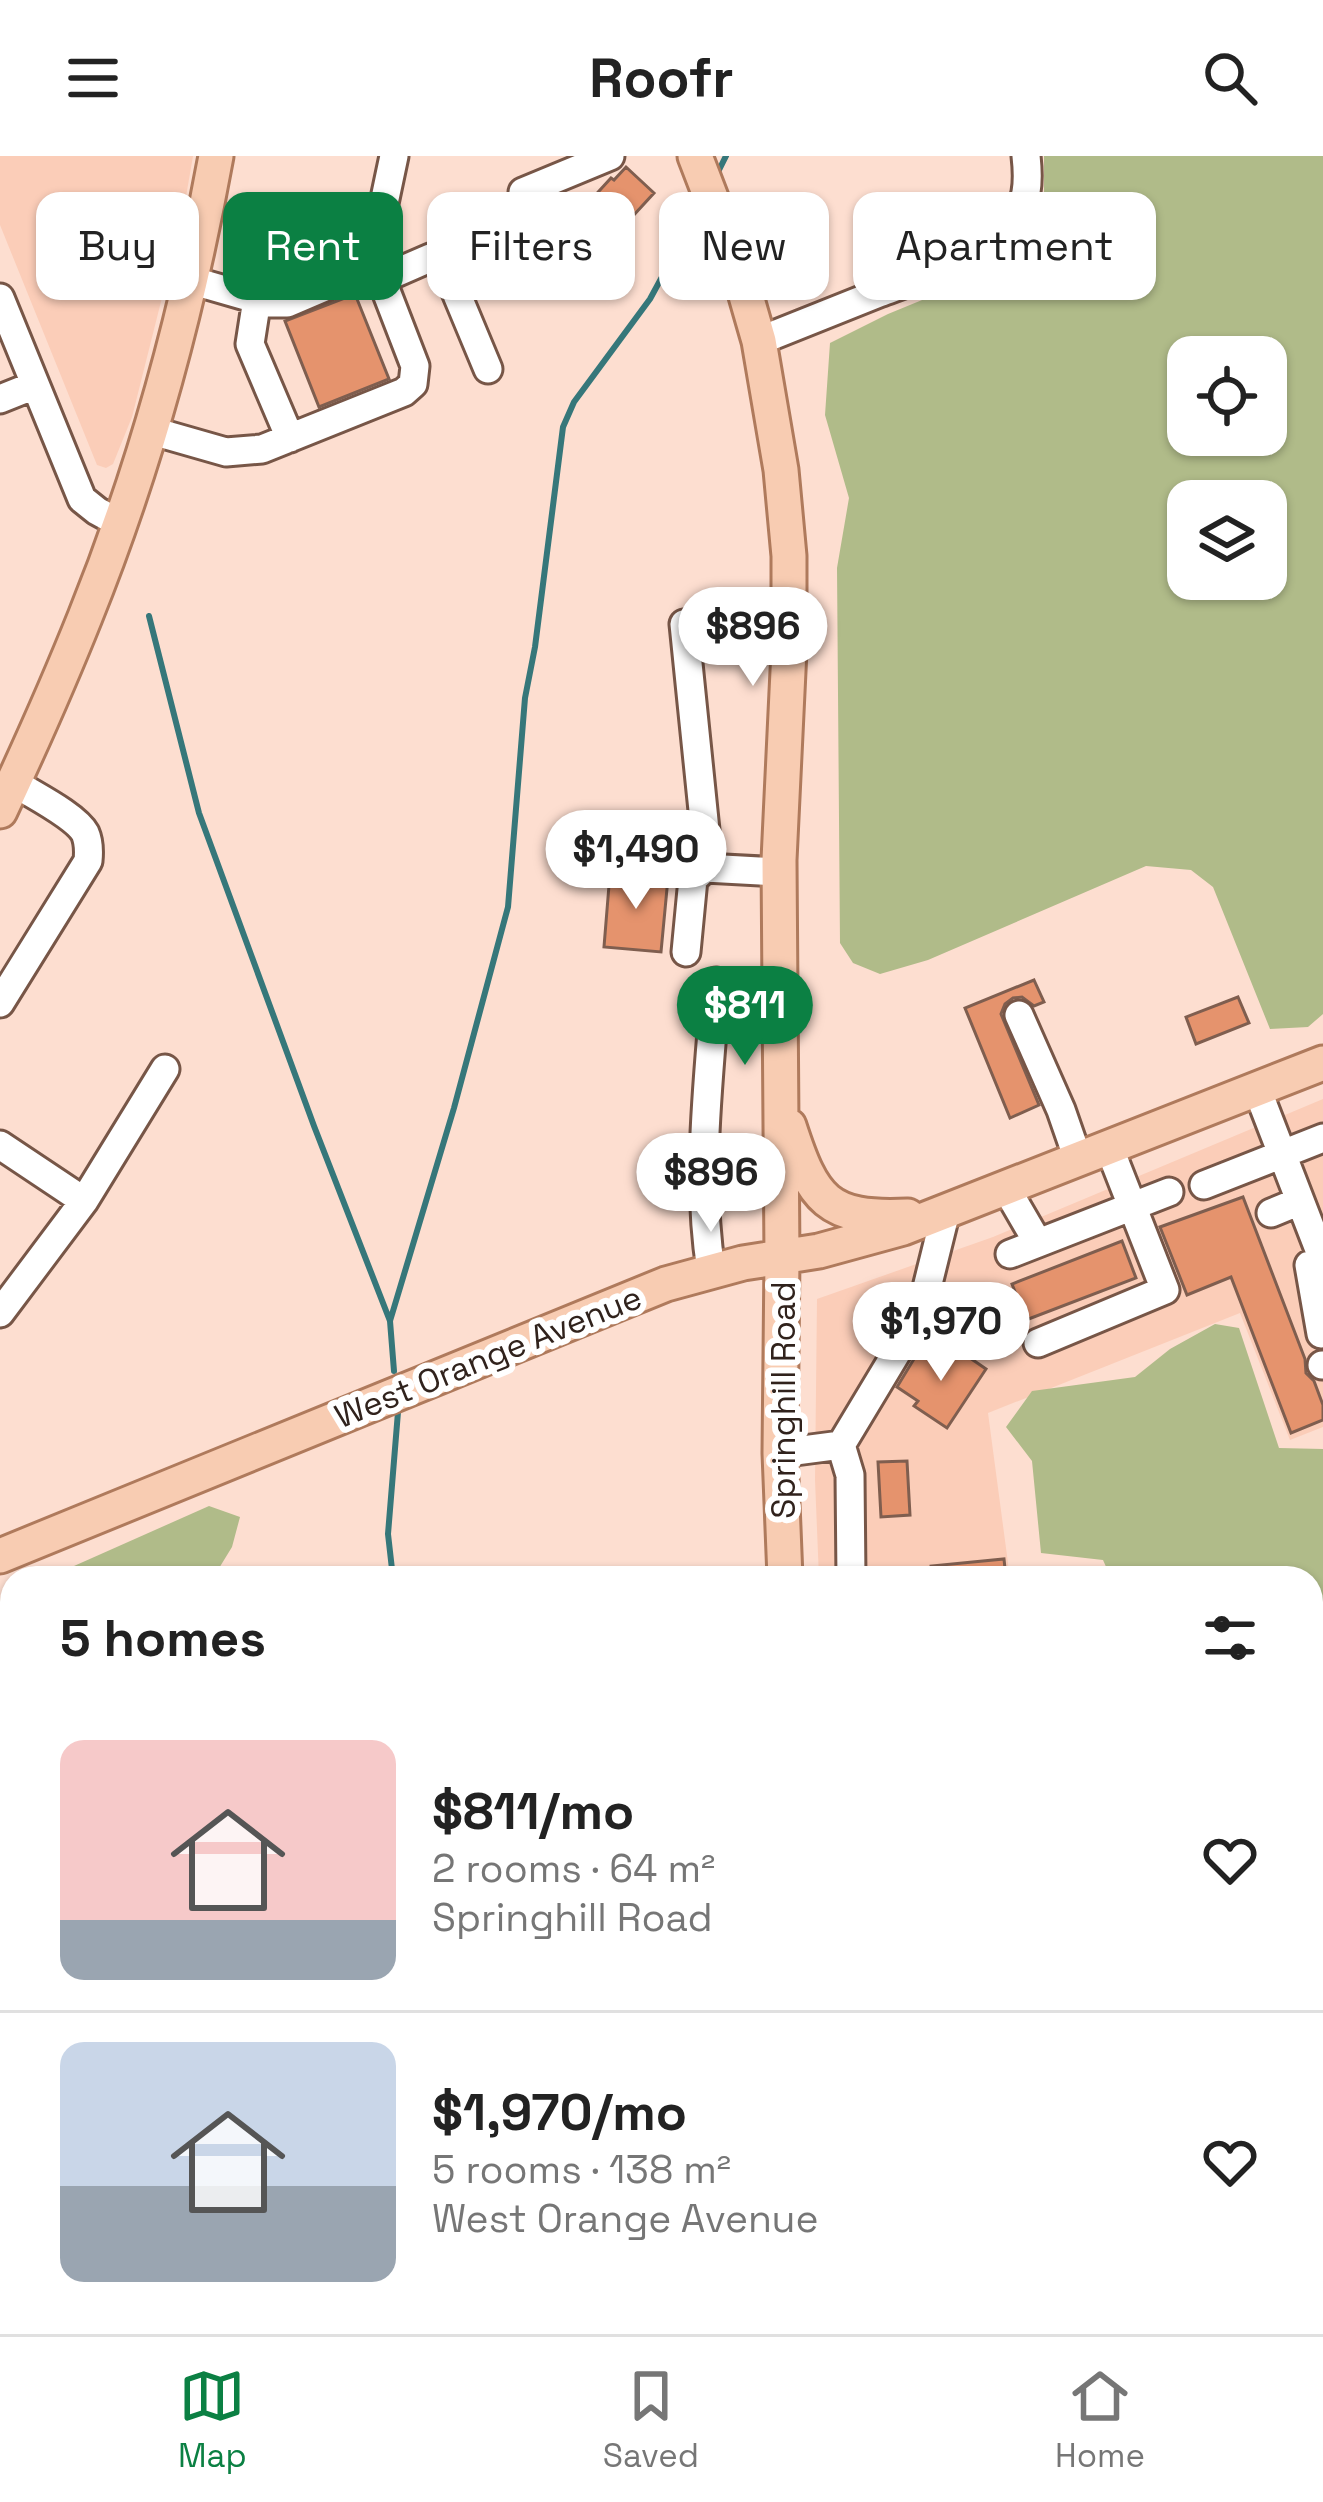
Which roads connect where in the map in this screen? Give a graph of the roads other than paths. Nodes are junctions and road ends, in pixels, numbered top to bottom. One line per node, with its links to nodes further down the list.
1 (216, 156): 8 (main road)
2 (394, 156): 6 (street)
3 (610, 156): 7 (street)
4 (695, 156): 16 (main road, Springhill Road)
5 (1026, 156): 16 (street)
6 (386, 192)
7 (523, 192)
8 (199, 237)
9 (403, 265): 17 (street)
10 (0, 298): 18 (street)
11 (185, 300): 20 (main road)
12 (257, 300): 21 (street)
13 (264, 300): 14 (street)
14 (296, 300)
15 (390, 300): 21 (street)
16 (759, 341): 26 (main road, Springhill Road)
17 (488, 369)
18 (35, 385): 19 (street); 22 (street)
19 (0, 399)
20 (149, 430): 21 (street); 22 (main road)
21 (290, 438)
22 (119, 523): 24 (main road)
23 (684, 624): 25 (street)
24 (7, 796): 28 (street)
25 (706, 868): 26 (street); 27 (street)
26 (780, 872): 29 (main road, Springhill Road)
27 (686, 952)
28 (0, 1003)
29 (780, 1006): 34 (main road, Springhill Road); 51 (street)
30 (1019, 1015): 37 (street)
31 (1323, 1063): 33 (main road, West Orange Avenue)
32 (165, 1069): 42 (street)
33 (1257, 1089): 37 (main road, West Orange Avenue); 38 (street)
34 (781, 1102): 45 (main road); 49 (main road, Springhill Road)
35 (1323, 1138): 38 (street)
36 (0, 1145): 42 (street)
37 (1093, 1153): 40 (main road, West Orange Avenue); 44 (street)
38 (1282, 1154): 39 (street); 43 (street)
39 (1204, 1185)
40 (1006, 1188): 45 (main road, West Orange Avenue); 47 (street)
41 (1169, 1192): 44 (street)
42 (85, 1201): 52 (street)
43 (1300, 1201): 46 (street); 50 (street)
44 (1132, 1207): 47 (street); 54 (street)
45 (946, 1211): 49 (main road, West Orange Avenue); 55 (street)
46 (1270, 1213)
47 (1038, 1243): 48 (street)
48 (1010, 1254)
49 (782, 1257): 51 (main road, West Orange Avenue); 56 (main road, Springhill Road)
50 (1310, 1265): 53 (street)
51 (711, 1270): 57 (main road, West Orange Avenue)
52 (0, 1313)
53 (1321, 1334)
54 (1038, 1343)
55 (841, 1445): 56 (street); 59 (street)
56 (780, 1453): 58 (main road, Springhill Road)
57 (0, 1556)
58 (785, 1566)
59 (851, 1566)

